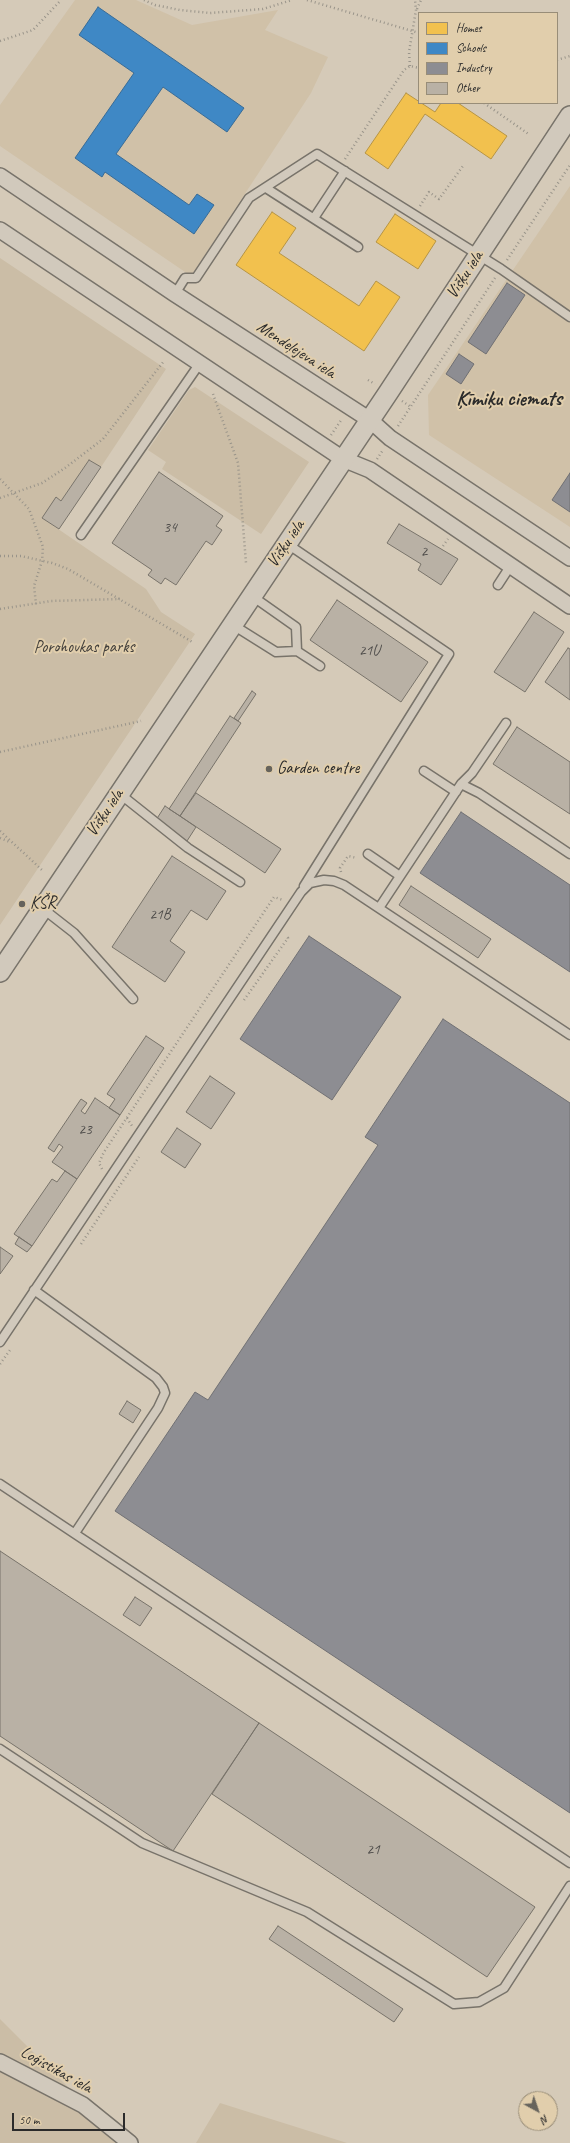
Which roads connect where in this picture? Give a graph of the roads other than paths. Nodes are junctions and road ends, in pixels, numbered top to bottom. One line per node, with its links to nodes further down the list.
1 (570, 116): 8 (street, Višķu iela)
2 (342, 170): 4 (lane); 5 (lane); 8 (lane)
3 (0, 176): 9 (street, Mendeļejeva iela)
4 (266, 188): 5 (lane); 9 (lane)
5 (314, 218): 7 (lane)
6 (0, 230): 11 (street)
7 (358, 247)
8 (478, 255): 10 (lane); 12 (street, Višķu iela)
9 (175, 294): 12 (street, Mendeļejeva iela)
10 (570, 317)
11 (200, 363): 13 (street); 14 (lane)
12 (370, 420): 13 (street, Višķu iela); 16 (street, Mendeļejeva iela)
13 (343, 459): 15 (street, Višķu iela); 17 (street)
14 (81, 535)
15 (286, 543): 19 (street, Višķu iela); 33 (lane)
16 (570, 558)
17 (511, 565): 18 (lane); 20 (street)
18 (498, 585)
19 (252, 595): 21 (street, Višķu iela); 22 (lane)
20 (570, 606)
21 (232, 624): 22 (lane); 28 (street, Višķu iela)
22 (298, 651): 23 (lane)
23 (320, 666)
24 (506, 723): 26 (lane)
25 (424, 771): 27 (lane)
26 (461, 784): 27 (lane); 30 (lane)
27 (456, 792): 31 (lane)
28 (119, 793): 32 (lane); 34 (street, Višķu iela)
29 (368, 854): 31 (lane)
30 (570, 854)
31 (400, 876): 35 (lane)
32 (240, 882)
33 (301, 892): 35 (lane); 39 (lane)
34 (42, 908): 36 (street, Višķu iela); 37 (lane)
35 (378, 908): 38 (lane)
36 (0, 972)
37 (133, 999)
38 (570, 1035)
39 (34, 1290): 40 (lane); 42 (lane)
40 (0, 1342)
41 (0, 1484): 42 (lane)
42 (74, 1533): 44 (lane)
43 (0, 1749): 45 (lane)
44 (570, 1863)
45 (570, 1886)
46 (0, 2062): 47 (street, Loģistikas iela)
47 (130, 2143)

